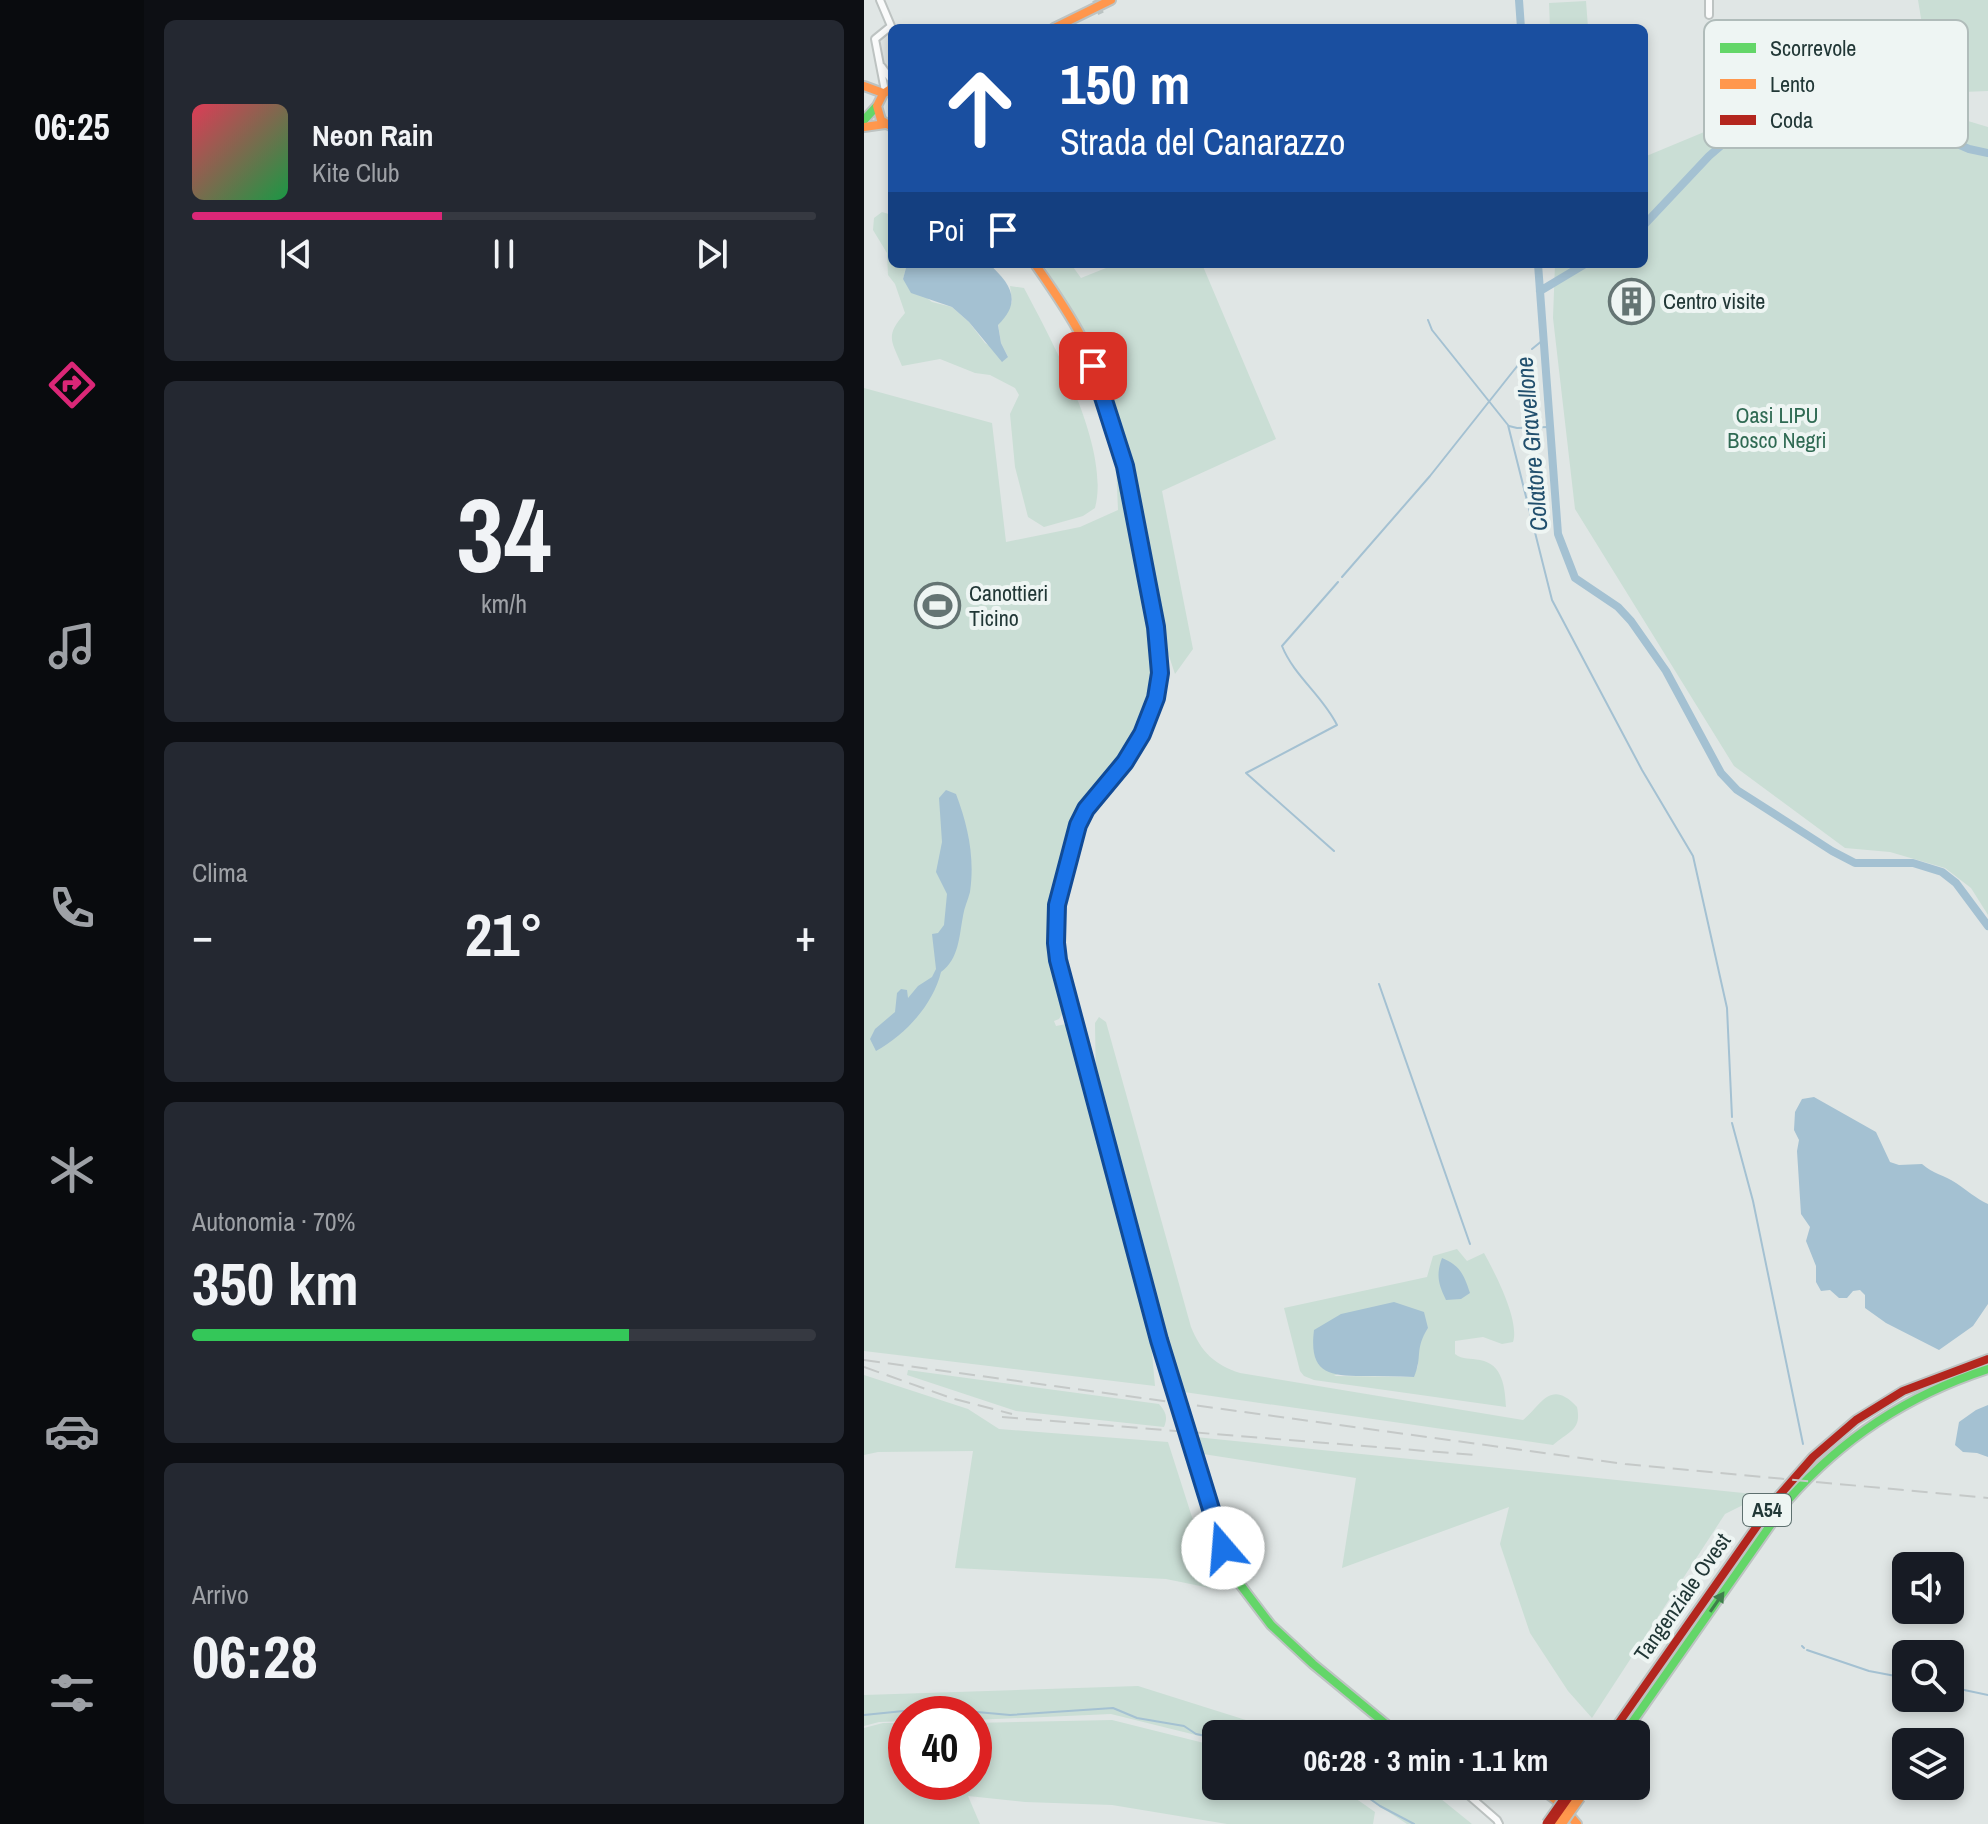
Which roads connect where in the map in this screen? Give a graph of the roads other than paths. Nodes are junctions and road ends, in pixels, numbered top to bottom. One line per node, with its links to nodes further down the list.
1 (880, 0): 5 (street)
2 (1111, 0): 6 (main road)
3 (1709, 0): 4 (street)
4 (1709, 15)
5 (890, 24)
6 (1062, 24)
7 (888, 28): 8 (street)
8 (879, 64): 9 (street); 9 (street)
9 (888, 88): 10 (main road); 11 (main road)
10 (864, 89): 11 (main road)
11 (876, 106): 12 (main road); 13 (main road)
12 (864, 120)
13 (888, 125): 14 (main road)
14 (864, 127)
15 (1038, 268): 18 (main road)
16 (1988, 1359): 19 (main road, Tangenziale Ovest / A54)
17 (1988, 1369): 20 (main road, Tangenziale Ovest / A54, one-way to 17)
18 (1381, 1720)
19 (1621, 1720)
20 (1634, 1720)
21 (1474, 1800): 25 (street)
22 (1556, 1800): 28 (main road)
23 (1568, 1800): 26 (main road, bridge)
24 (1571, 1800): 27 (main road, bridge)
25 (1499, 1824)
26 (1548, 1824)
27 (1560, 1824)
28 (1577, 1824)

